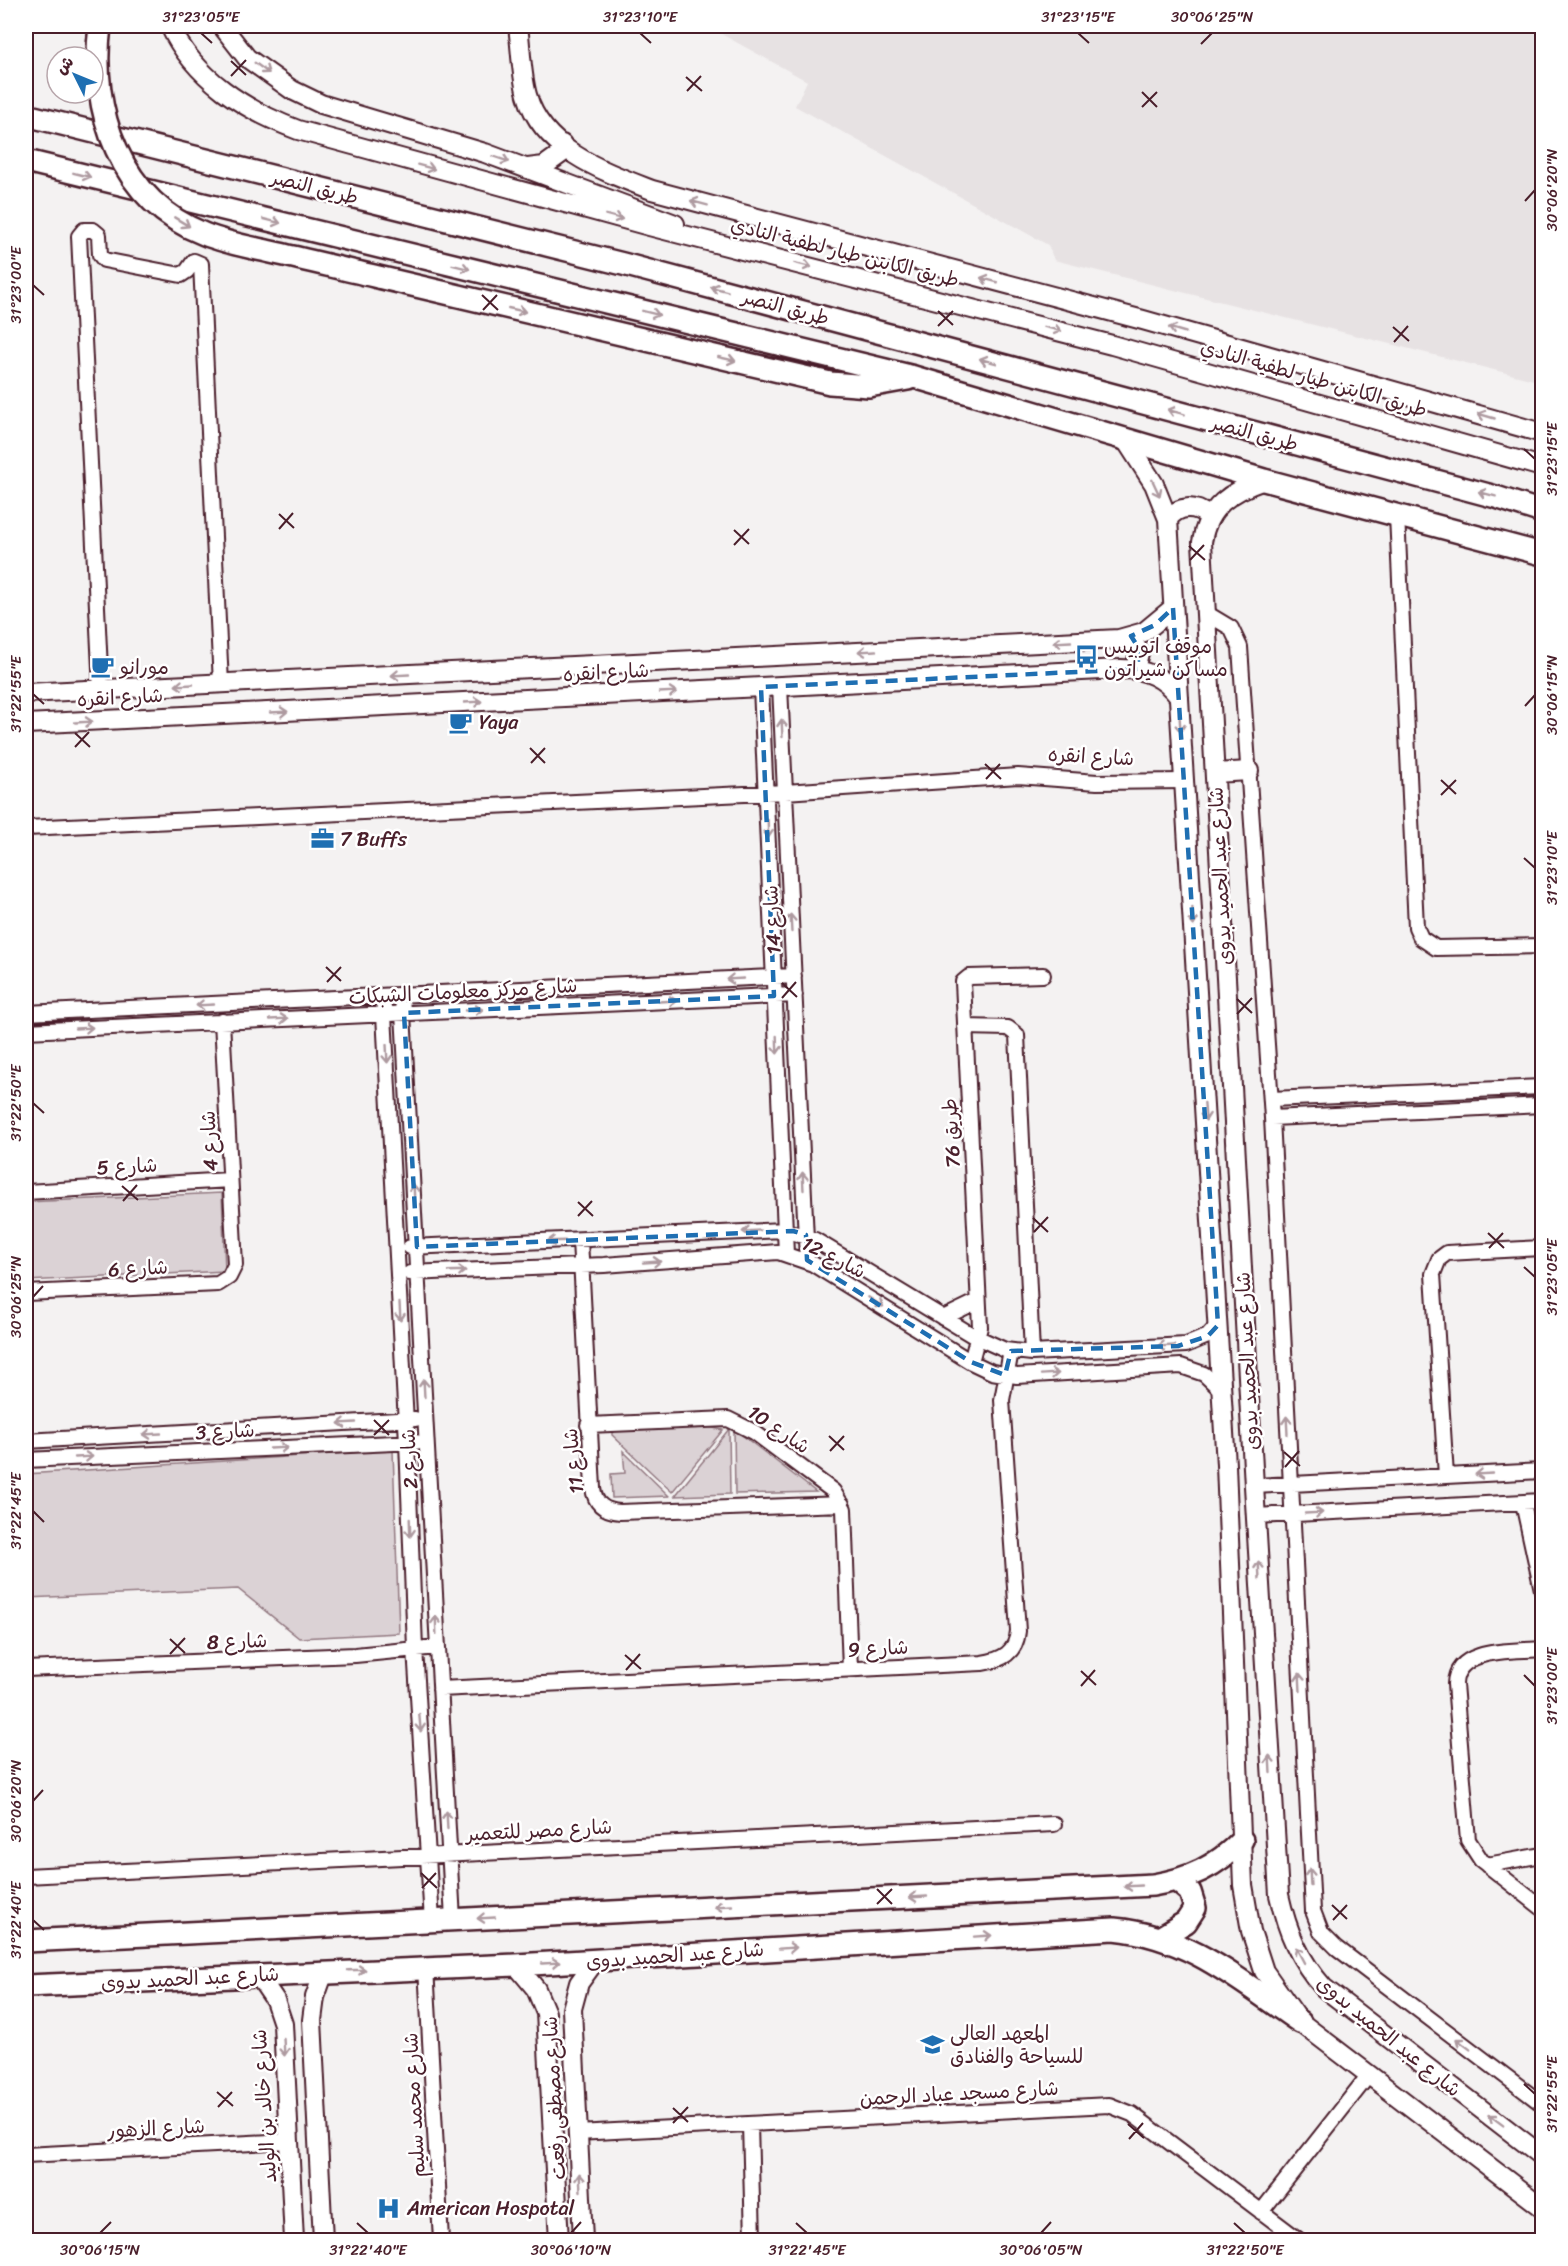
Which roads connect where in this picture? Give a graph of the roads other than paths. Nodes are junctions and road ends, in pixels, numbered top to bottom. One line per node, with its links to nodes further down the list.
1 (99, 26): 10 (main road, one-way to 10, bridge)
2 (170, 26): 9 (main road, طريق الكابتن طيار لطفية النادي, one-way to 9)
3 (222, 26): 8 (main road, one-way to 8)
4 (518, 26): 6 (main road, طريق الكابتن طيار لطفية النادي)
5 (26, 115): 15 (main road, طريق النصر, one-way to 5)
6 (561, 144): 8 (main road); 11 (main road, طريق الكابتن طيار لطفية النادي, one-way to 6)
7 (26, 161): 10 (main road, طريق النصر, one-way to 10)
8 (526, 168): 9 (main road)
9 (691, 236): 13 (main road, طريق الكابتن طيار لطفية النادي, one-way to 13)
10 (914, 377): 12 (main road, طريق النصر)
11 (1542, 432)
12 (1125, 439): 14 (main road, طريق النصر); 18 (main road, شارع عبد الحميد بدوى, one-way to 18)
13 (1542, 467)
14 (1264, 480): 16 (main road, طريق النصر); 17 (main road)
15 (1542, 512)
16 (1397, 515): 19 (main road, طريق النصر); 37 (street)
17 (1208, 516): 18 (main road); 21 (main road, شارع عبد الحميد بدوى)
18 (1168, 519): 20 (main road, شارع عبد الحميد بدوى)
19 (1542, 554)
20 (1173, 608): 22 (main road, شارع انقره); 29 (main road, شارع عبد الحميد بدوى)
21 (1206, 613): 31 (street); 32 (main road, شارع عبد الحميد بدوى)
22 (1131, 636): 23 (main road); 24 (main road, شارع انقره, one-way to 24)
23 (1135, 669): 25 (main road, شارع انقره); 29 (main road, شارع انقره)
24 (221, 684): 27 (main road, شارع انقره, one-way to 27); 27 (street)
25 (780, 686): 26 (main road, شارع انقره); 34 (street, شارع 14, one-way to 25)
26 (761, 687): 30 (main road, شارع انقره, one-way to 26); 35 (street, شارع 14)
27 (101, 690): 28 (main road, شارع انقره)
28 (26, 693)
29 (1179, 697): 33 (main road, شارع عبد الحميد بدوى, one-way to 33)
30 (26, 724)
31 (1249, 771): 32 (main road); 52 (street)
32 (1215, 773): 89 (main road, شارع عبد الحميد بدوى)
33 (1184, 781): 34 (street, شارع انقره); 72 (main road, شارع عبد الحميد بدوى, one-way to 72)
34 (785, 792): 35 (street, شارع انقره); 39 (street, شارع 14, one-way to 34)
35 (766, 793): 36 (street, شارع انقره); 40 (street, شارع 14, one-way to 40)
36 (26, 828)
37 (1542, 946)
38 (1043, 975): 49 (street, طريق 76)
39 (794, 976): 40 (street, شارع مركز معلومات الشبكات); 42 (street, شارع 14)
40 (774, 977): 41 (street, شارع مركز معلومات الشبكات, one-way to 41); 44 (street, شارع 14)
41 (402, 995): 43 (street, شارع مركز معلومات الشبكات); 46 (street, شارع 2)
42 (795, 995): 44 (street, شارع مركز معلومات الشبكات); 58 (street, شارع 14, one-way to 42)
43 (383, 996): 45 (street, شارع مركز معلومات الشبكات, one-way to 45); 47 (street, شارع 2)
44 (774, 996): 46 (street, شارع مركز معلومات الشبكات, one-way to 44); 57 (street, شارع 14, one-way to 57)
45 (26, 1013)
46 (404, 1013): 47 (street, شارع مركز معلومات الشبكات); 60 (street, شارع 2, one-way to 46)
47 (385, 1014): 48 (street, شارع مركز معلومات الشبكات, one-way to 47); 61 (street, شارع 2, one-way to 61)
48 (222, 1022): 50 (street, شارع مركز معلومات الشبكات, one-way to 48); 55 (street, شارع 4)
49 (965, 1027): 70 (street, طريق 76); 75 (street)
50 (26, 1030)
51 (1542, 1087): 52 (street)
52 (1271, 1099): 54 (street)
53 (1542, 1105): 54 (street)
54 (1272, 1118): 88 (street, one-way to 54)
55 (230, 1180): 56 (street, شارع 5); 64 (street, شارع 4)
56 (26, 1192)
57 (784, 1230): 58 (street, شارع 12); 59 (street, شارع 12, one-way to 59); 63 (street, شارع 14)
58 (806, 1236): 65 (street, شارع 14); 71 (street, شارع 12)
59 (580, 1240): 60 (street, شارع 12, one-way to 60); 66 (street, شارع 11)
60 (417, 1246): 61 (street, شارع 12); 67 (street, شارع 2)
61 (397, 1247): 68 (street, شارع 2)
62 (1542, 1248): 87 (street)
63 (786, 1254): 65 (street, شارع 12); 66 (street, شارع 12, one-way to 63)
64 (234, 1258): 69 (street, شارع 6)
65 (807, 1260): 76 (street, شارع 12, one-way to 76)
66 (581, 1266): 67 (street, شارع 12, one-way to 66); 81 (street, شارع 11)
67 (418, 1273): 68 (street, شارع 12); 79 (street, شارع 2, one-way to 67)
68 (399, 1274): 80 (street, شارع 2, one-way to 80)
69 (26, 1293)
70 (978, 1300): 71 (street); 73 (street, طريق 76)
71 (943, 1318): 73 (street, شارع 12)
72 (1218, 1325): 75 (street, شارع 12, one-way to 75); 78 (main road, شارع عبد الحميد بدوى)
73 (979, 1339): 74 (street, شارع 12); 76 (street, طريق 76)
74 (1011, 1351): 75 (street, شارع 12); 77 (street, شارع 9)
75 (1032, 1353)
76 (971, 1362): 77 (street, شارع 12)
77 (1005, 1375): 78 (street, شارع 12, one-way to 78); 100 (street, شارع 9)
78 (1222, 1391): 103 (main road, شارع عبد الحميد بدوى)
79 (426, 1418): 80 (street, شارع 3); 83 (street, شارع 2)
80 (406, 1419): 82 (street, شارع 3, one-way to 82); 84 (street, شارع 2)
81 (588, 1425): 92 (street, شارع 10); 92 (street, شارع 11)
82 (26, 1441)
83 (427, 1441): 84 (street, شارع 3); 96 (street, شارع 2, one-way to 83)
84 (407, 1442): 85 (street, شارع 3, one-way to 84); 97 (street, شارع 2, one-way to 97)
85 (26, 1460)
86 (1542, 1471): 87 (street, one-way to 87)
87 (1446, 1476): 88 (street)
88 (1290, 1485): 89 (street); 93 (street)
89 (1254, 1486): 94 (main road, شارع عبد الحميد بدوى)
90 (1542, 1502): 91 (street)
91 (1523, 1503): 93 (street, one-way to 91); 95 (street)
92 (842, 1504): 100 (street)
93 (1291, 1514): 94 (street); 127 (street, one-way to 93)
94 (1256, 1516): 132 (main road, شارع عبد الحميد بدوى, one-way to 94)
95 (1542, 1590)
96 (437, 1647): 97 (street, شارع 8); 101 (street, شارع 2)
97 (414, 1648): 99 (street, شارع 8); 106 (street, شارع 2, one-way to 106)
98 (1542, 1649): 107 (street)
99 (26, 1669)
100 (850, 1669): 101 (street, شارع 9)
101 (440, 1689): 104 (street, شارع 2, one-way to 101)
102 (1054, 1824): 104 (street, شارع مصر للتعمير)
103 (1242, 1840): 109 (main road); 125 (main road, شارع عبد الحميد بدوى)
104 (449, 1855): 106 (street, شارع مصر للتعمير); 111 (street, شارع 2)
105 (1542, 1855): 107 (street)
106 (428, 1856): 108 (street, شارع مصر للتعمير); 112 (street, شارع 2)
107 (1487, 1865): 110 (street)
108 (26, 1876)
109 (1177, 1881): 111 (main road, one-way to 111); 113 (main road)
110 (1542, 1908)
111 (453, 1920): 112 (main road)
112 (432, 1921): 114 (main road)
113 (1161, 1937): 115 (main road, شارع عبد الحميد بدوى, one-way to 113); 125 (main road, شارع عبد الحميد بدوى)
114 (26, 1941)
115 (595, 1961): 116 (main road, شارع عبد الحميد بدوى, one-way to 115); 122 (main road, شارع مصطفى رفعت)
116 (516, 1965): 117 (main road, شارع عبد الحميد بدوى); 124 (main road, شارع مصطفى رفعت)
117 (426, 1967): 118 (main road, شارع عبد الحميد بدوى, one-way to 117); 137 (street, شارع محمد سليم)
118 (324, 1972): 119 (main road, شارع عبد الحميد بدوى); 121 (main road)
119 (258, 1975): 120 (main road, شارع عبد الحميد بدوى); 123 (main road, شارع خالد بن الوليد)
120 (26, 1986)
121 (313, 2009): 123 (main road); 136 (main road)
122 (572, 2009): 124 (main road); 129 (main road, شارع مصطفى رفعت)
123 (280, 2013): 130 (main road, شارع خالد بن الوليد, one-way to 130)
124 (546, 2013): 138 (main road, شارع مصطفى رفعت)
125 (1300, 2022): 126 (main road, شارع عبد الحميد بدوى)
126 (1368, 2076): 133 (main road, شارع عبد الحميد بدوى); 134 (street)
127 (1542, 2104)
128 (750, 2124): 129 (street, شارع مسجد عباد الرحمن); 134 (street, شارع مسجد عباد الرحمن); 140 (street)
129 (578, 2133): 139 (main road, شارع مصطفى رفعت, one-way to 129)
130 (289, 2141): 131 (street, شارع الزهور); 135 (main road, شارع خالد بن الوليد)
131 (26, 2155)
132 (1542, 2156)
133 (1542, 2207)
134 (1261, 2212): 141 (street, شارع مسجد عباد الرحمن)
135 (294, 2241)
136 (322, 2241)
137 (441, 2241)
138 (559, 2241)
139 (583, 2241)
140 (753, 2241)
141 (1299, 2241)

